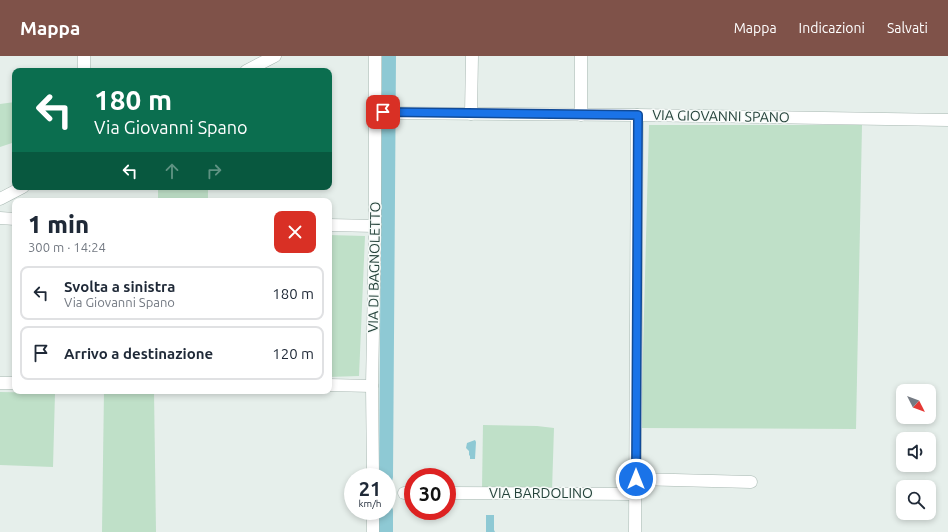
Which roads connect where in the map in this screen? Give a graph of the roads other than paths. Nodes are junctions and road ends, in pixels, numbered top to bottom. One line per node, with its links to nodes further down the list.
1 (84, 56): 6 (street)
2 (275, 56): 7 (street)
3 (375, 56): 8 (street, VIA DI BAGNOLETTO)
4 (472, 56): 9 (street)
5 (581, 56): 10 (street)
6 (84, 68)
7 (252, 68)
8 (379, 112): 9 (street, VIA GIOVANNI SPANO); 18 (street, VIA DI BAGNOLETTO)
9 (471, 114): 10 (street, VIA GIOVANNI SPANO)
10 (580, 115): 11 (street, VIA GIOVANNI SPANO)
11 (638, 115): 12 (street, VIA GIOVANNI SPANO); 24 (street)
12 (948, 120)
13 (17, 190): 14 (street)
14 (0, 199)
15 (0, 218): 16 (street)
16 (12, 219)
17 (332, 225): 18 (street)
18 (375, 226): 22 (street, VIA DI BAGNOLETTO)
19 (0, 382): 20 (street)
20 (12, 383)
21 (332, 385): 22 (street)
22 (372, 386): 23 (street, VIA DI BAGNOLETTO)
23 (373, 468)
24 (636, 479): 25 (street); 27 (street)
25 (750, 482)
26 (456, 493): 27 (street, VIA BARDOLINO)
27 (636, 494): 30 (street)
28 (373, 520): 29 (street)
29 (373, 532)
30 (635, 532)

